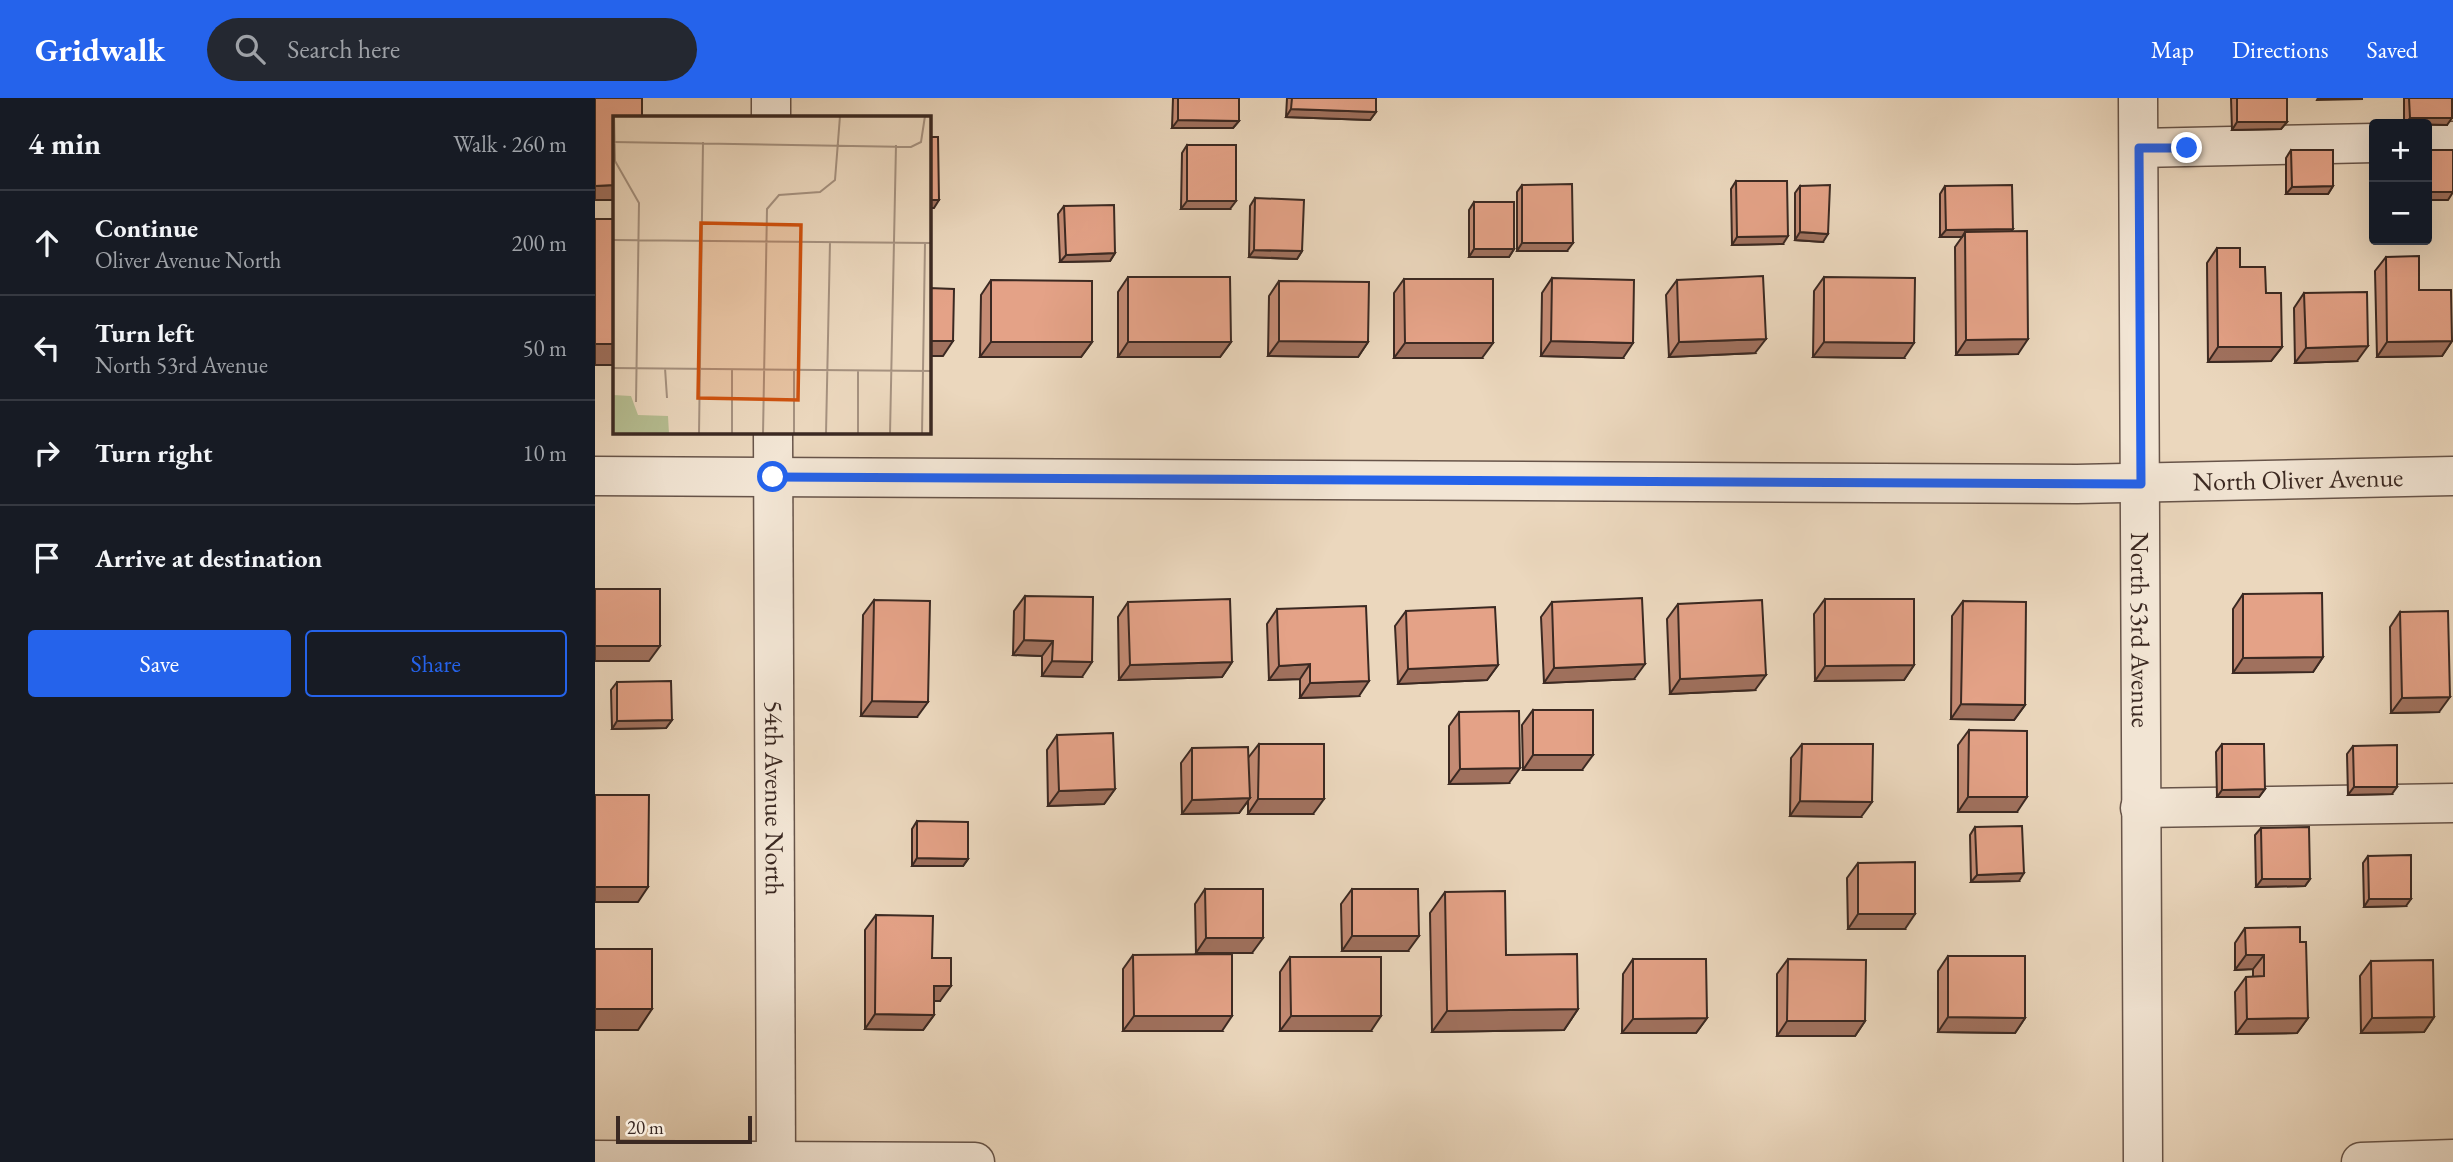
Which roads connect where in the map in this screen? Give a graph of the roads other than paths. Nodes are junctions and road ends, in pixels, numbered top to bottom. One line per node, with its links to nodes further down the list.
1 (771, 98): 3 (street)
2 (2138, 98): 7 (street, North 53rd Avenue)
3 (771, 116)
4 (2453, 141): 5 (street)
5 (2432, 142)
6 (2369, 143): 7 (street)
7 (2139, 148): 12 (street, North 53rd Avenue)
8 (773, 434): 11 (street, 54th Avenue North)
9 (595, 476): 11 (street, North Oliver Avenue)
10 (2453, 476): 12 (street, North Oliver Avenue)
11 (773, 477): 12 (street, North Oliver Avenue); 17 (street, 54th Avenue North)
12 (2141, 484): 14 (street, North 53rd Avenue)
13 (2453, 803): 14 (street)
14 (2140, 808): 19 (street, North 53rd Avenue)
15 (2453, 1159): 20 (street)
16 (595, 1160): 17 (street)
17 (776, 1161): 18 (street)
18 (975, 1162)
19 (2143, 1162)
20 (2361, 1162)

